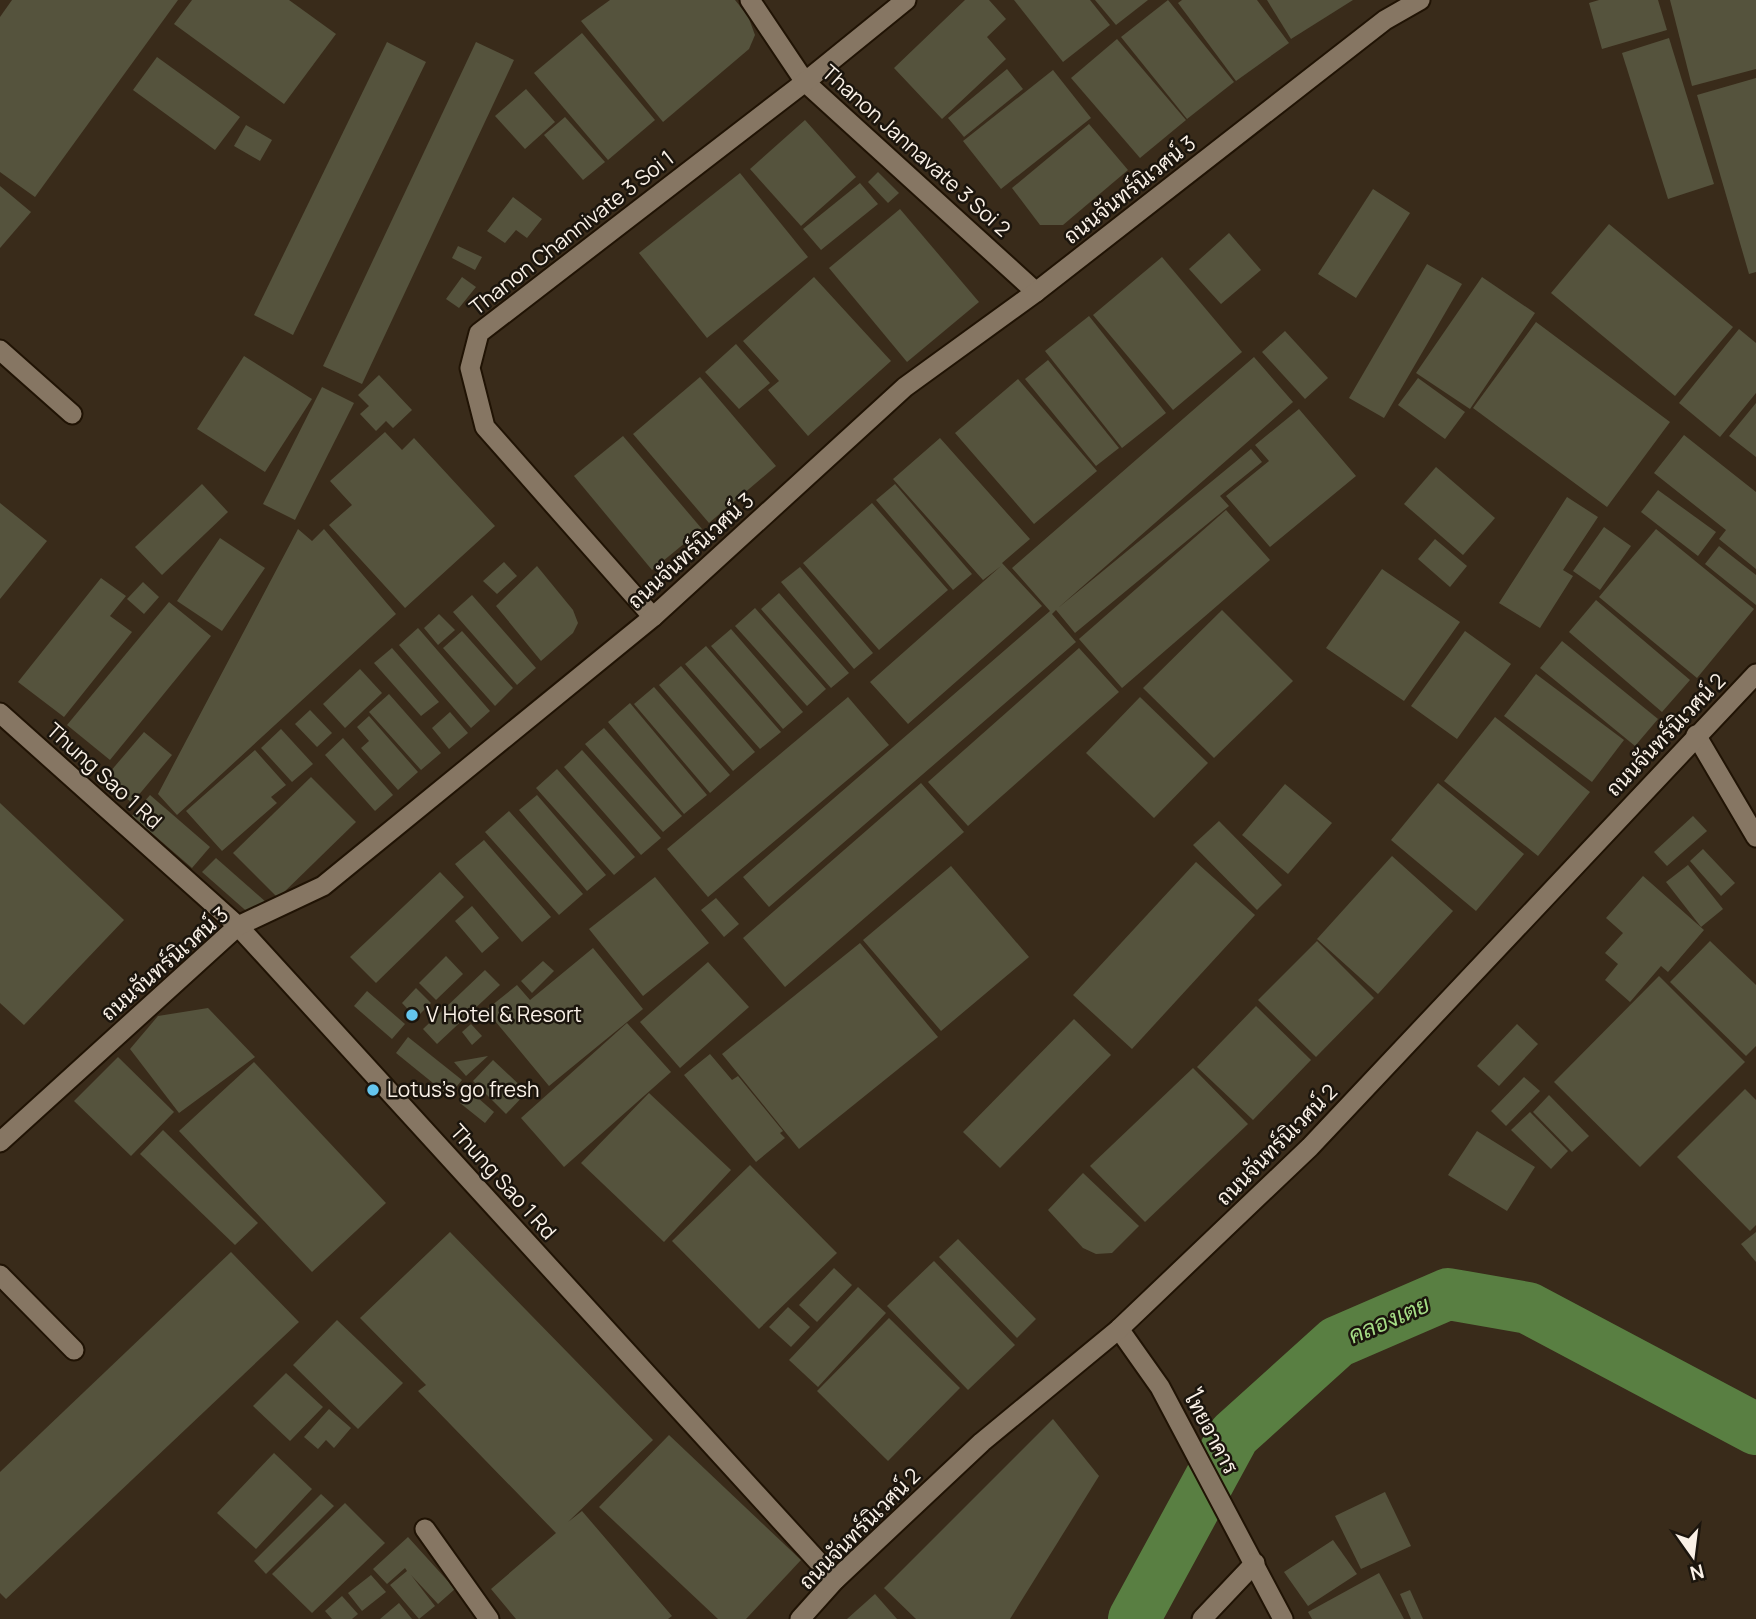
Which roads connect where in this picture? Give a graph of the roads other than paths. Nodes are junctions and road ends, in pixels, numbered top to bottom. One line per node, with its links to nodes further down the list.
1 (750, 0): 4 (street, Thanon Jannavate 3 Soi 2)
2 (906, 0): 4 (street, Thanon Channivate 3 Soi 1)
3 (1420, 0): 5 (street, ถนนจันทร์นิเวศน์ 3)
4 (805, 82): 5 (street, Thanon Jannavate 3 Soi 2); 8 (street, Thanon Channivate 3 Soi 1)
5 (1036, 292): 8 (street, ถนนจันทร์นิเวศน์ 3)
6 (0, 350): 7 (street)
7 (72, 414)
8 (653, 617): 13 (street, ถนนจันทร์นิเวศน์ 3)
9 (1756, 674): 11 (street, ถนนจันทร์นิเวศน์ 2)
10 (0, 713): 13 (street, Thung Sao 1 Rd)
11 (1696, 735): 12 (street); 16 (street, ถนนจันทร์นิเวศน์ 2)
12 (1756, 836)
13 (238, 926): 14 (street, ถนนจันทร์นิเวศน์ 3); 20 (street, Thung Sao 1 Rd)
14 (0, 1142)
15 (0, 1275): 17 (street)
16 (1119, 1329): 19 (street, ไทยอาคาร); 20 (street, ถนนจันทร์นิเวศน์ 2)
17 (74, 1350)
18 (425, 1529): 21 (street)
19 (1255, 1563): 23 (street); 24 (street, ไทยอาคาร)
20 (835, 1580): 22 (street, ถนนจันทร์นิเวศน์ 2)
21 (489, 1619)
22 (800, 1619)
23 (1202, 1619)
24 (1283, 1619)

